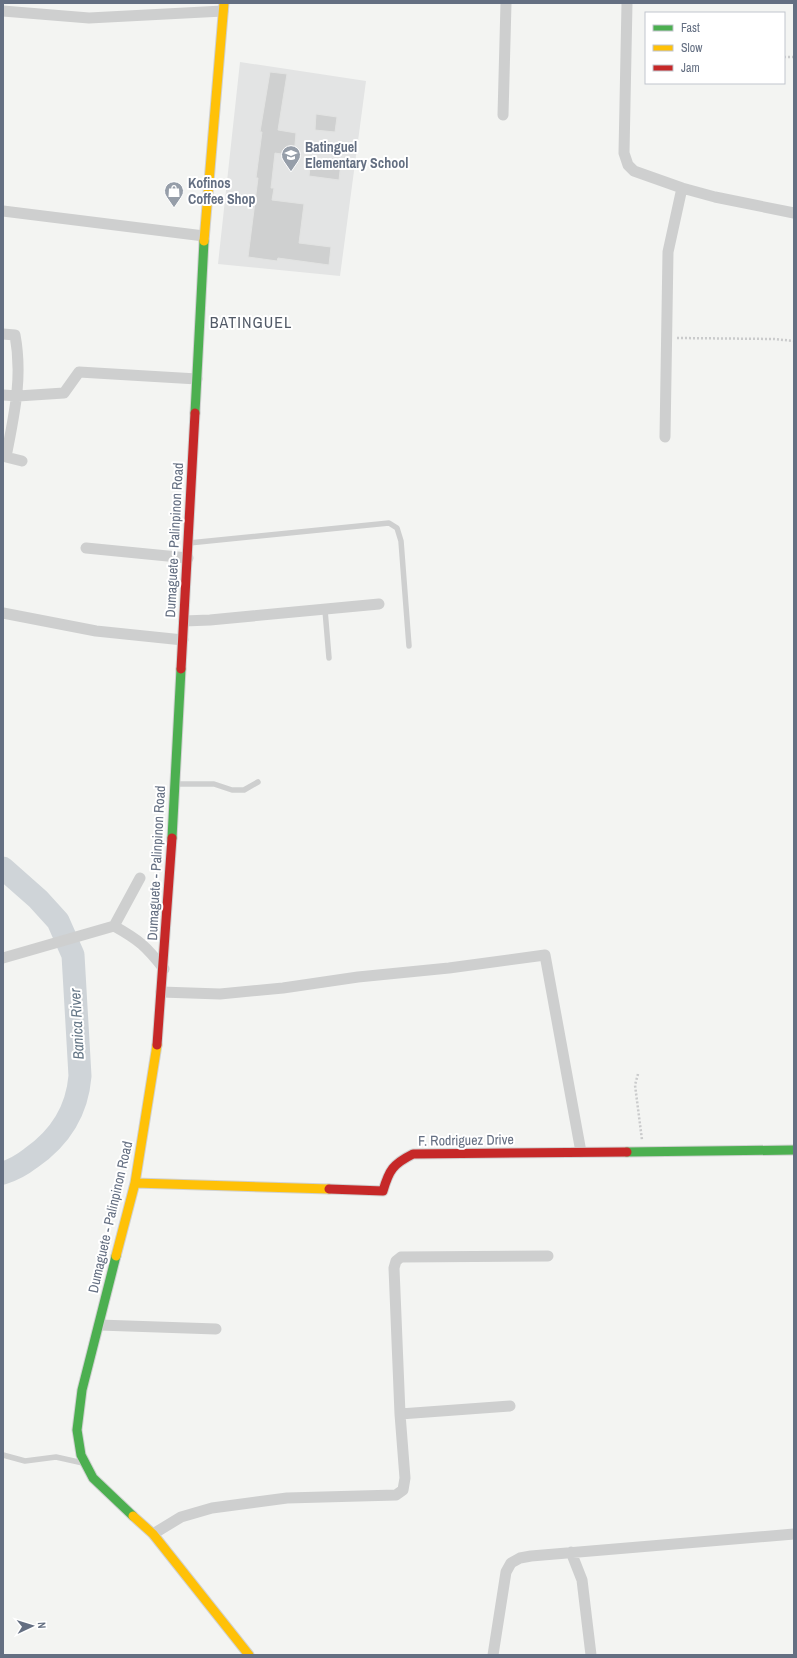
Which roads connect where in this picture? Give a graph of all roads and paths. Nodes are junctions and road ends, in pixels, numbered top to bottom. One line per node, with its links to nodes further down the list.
1 (506, 3): 5 (street)
2 (627, 3): 6 (street)
3 (223, 7): 4 (street); 9 (main road, Dumaguete - Palinpinon Road)
4 (3, 11)
5 (504, 115)
6 (682, 188): 8 (street); 11 (street)
7 (3, 210): 9 (street)
8 (794, 213)
9 (204, 236): 13 (main road, Dumaguete - Palinpinon Road)
10 (3, 334): 15 (street)
11 (665, 337): 12 (path); 16 (street)
12 (794, 341)
13 (196, 379): 15 (street); 18 (main road, Dumaguete - Palinpinon Road)
14 (3, 395): 15 (street)
15 (18, 396): 17 (street)
16 (665, 437)
17 (22, 461)
18 (188, 543): 20 (main road, Dumaguete - Palinpinon Road); 26 (lane)
19 (86, 548): 20 (street)
20 (188, 558): 24 (main road, Dumaguete - Palinpinon Road)
21 (379, 604): 22 (street)
22 (325, 610): 24 (street); 27 (lane)
23 (3, 613): 25 (street)
24 (184, 621): 25 (main road, Dumaguete - Palinpinon Road)
25 (183, 640): 29 (main road, Dumaguete - Palinpinon Road)
26 (409, 646)
27 (329, 658)
28 (258, 782): 29 (lane)
29 (174, 784): 33 (main road, Dumaguete - Palinpinon Road)
30 (140, 878): 31 (street)
31 (114, 926): 32 (street); 33 (street)
32 (3, 958)
33 (164, 969): 34 (main road, Dumaguete - Palinpinon Road)
34 (161, 992): 38 (street); 39 (main road, Dumaguete - Palinpinon Road)
35 (638, 1074): 37 (path)
36 (794, 1150): 37 (main road, F. Rodriguez Drive)
37 (646, 1151): 38 (main road, F. Rodriguez Drive)
38 (581, 1152): 39 (main road, F. Rodriguez Drive)
39 (135, 1183): 41 (main road, Dumaguete - Palinpinon Road)
40 (548, 1256): 44 (street)
41 (99, 1325): 42 (street); 46 (main road, Dumaguete - Palinpinon Road)
42 (216, 1329)
43 (510, 1406): 44 (street)
44 (400, 1414): 47 (street)
45 (3, 1455): 46 (lane)
46 (86, 1464): 47 (main road, Dumaguete - Palinpinon Road)
47 (153, 1534): 50 (main road, Dumaguete - Palinpinon Road)
48 (794, 1534): 49 (street)
49 (571, 1552): 51 (street); 52 (street)
50 (249, 1655)
51 (493, 1655)
52 (591, 1655)

